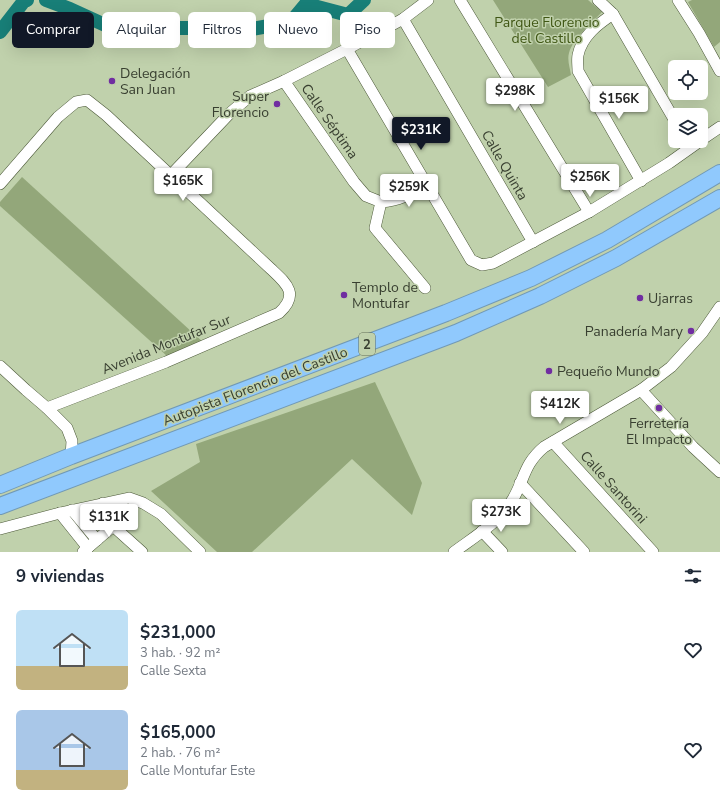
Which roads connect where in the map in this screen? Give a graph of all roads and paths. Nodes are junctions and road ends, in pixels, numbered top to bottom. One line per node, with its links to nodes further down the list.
1 (428, 0): 6 (street)
2 (460, 0): 22 (street)
3 (598, 0): 5 (street)
4 (678, 0): 8 (street)
5 (613, 14): 11 (street); 17 (street)
6 (403, 19): 7 (street); 23 (street, Calle Quinta)
7 (347, 49): 10 (street); 19 (street)
8 (716, 54): 9 (street)
9 (720, 71)
10 (284, 81): 16 (street); 21 (street, Calle Séptima)
11 (668, 109)
12 (720, 128): 13 (street)
13 (708, 136)
14 (684, 148): 17 (street)
15 (720, 173): 30 (highway, Autopista Florencio del Castillo / 2)
16 (171, 175): 18 (street); 28 (street, Avenida Montufar Sur)
17 (641, 181): 22 (street)
18 (0, 184)
19 (427, 184): 21 (street); 23 (street)
20 (720, 198): 35 (highway, Autopista Florencio del Castillo / 2)
21 (381, 202): 24 (street)
22 (589, 212): 23 (street)
23 (533, 242)
24 (425, 288)
25 (720, 307): 27 (street)
26 (0, 366): 28 (street)
27 (641, 390): 29 (street); 31 (street)
28 (47, 408): 30 (street)
29 (553, 442): 32 (street); 48 (street, Calle Santorini)
30 (71, 456): 33 (highway, Autopista Florencio del Castillo / 2)
31 (720, 472)
32 (520, 483): 40 (street); 47 (street)
33 (0, 485)
34 (104, 503): 36 (street); 38 (street); 44 (street)
35 (2, 506)
36 (72, 510): 37 (street); 41 (street)
37 (60, 513): 39 (street); 42 (street)
38 (113, 526): 41 (street); 43 (street)
39 (0, 529)
40 (482, 531): 45 (street); 46 (street)
41 (97, 540): 42 (street)
42 (85, 550)
43 (142, 552)
44 (200, 552)
45 (454, 552)
46 (502, 552)
47 (584, 552)
48 (653, 552)

